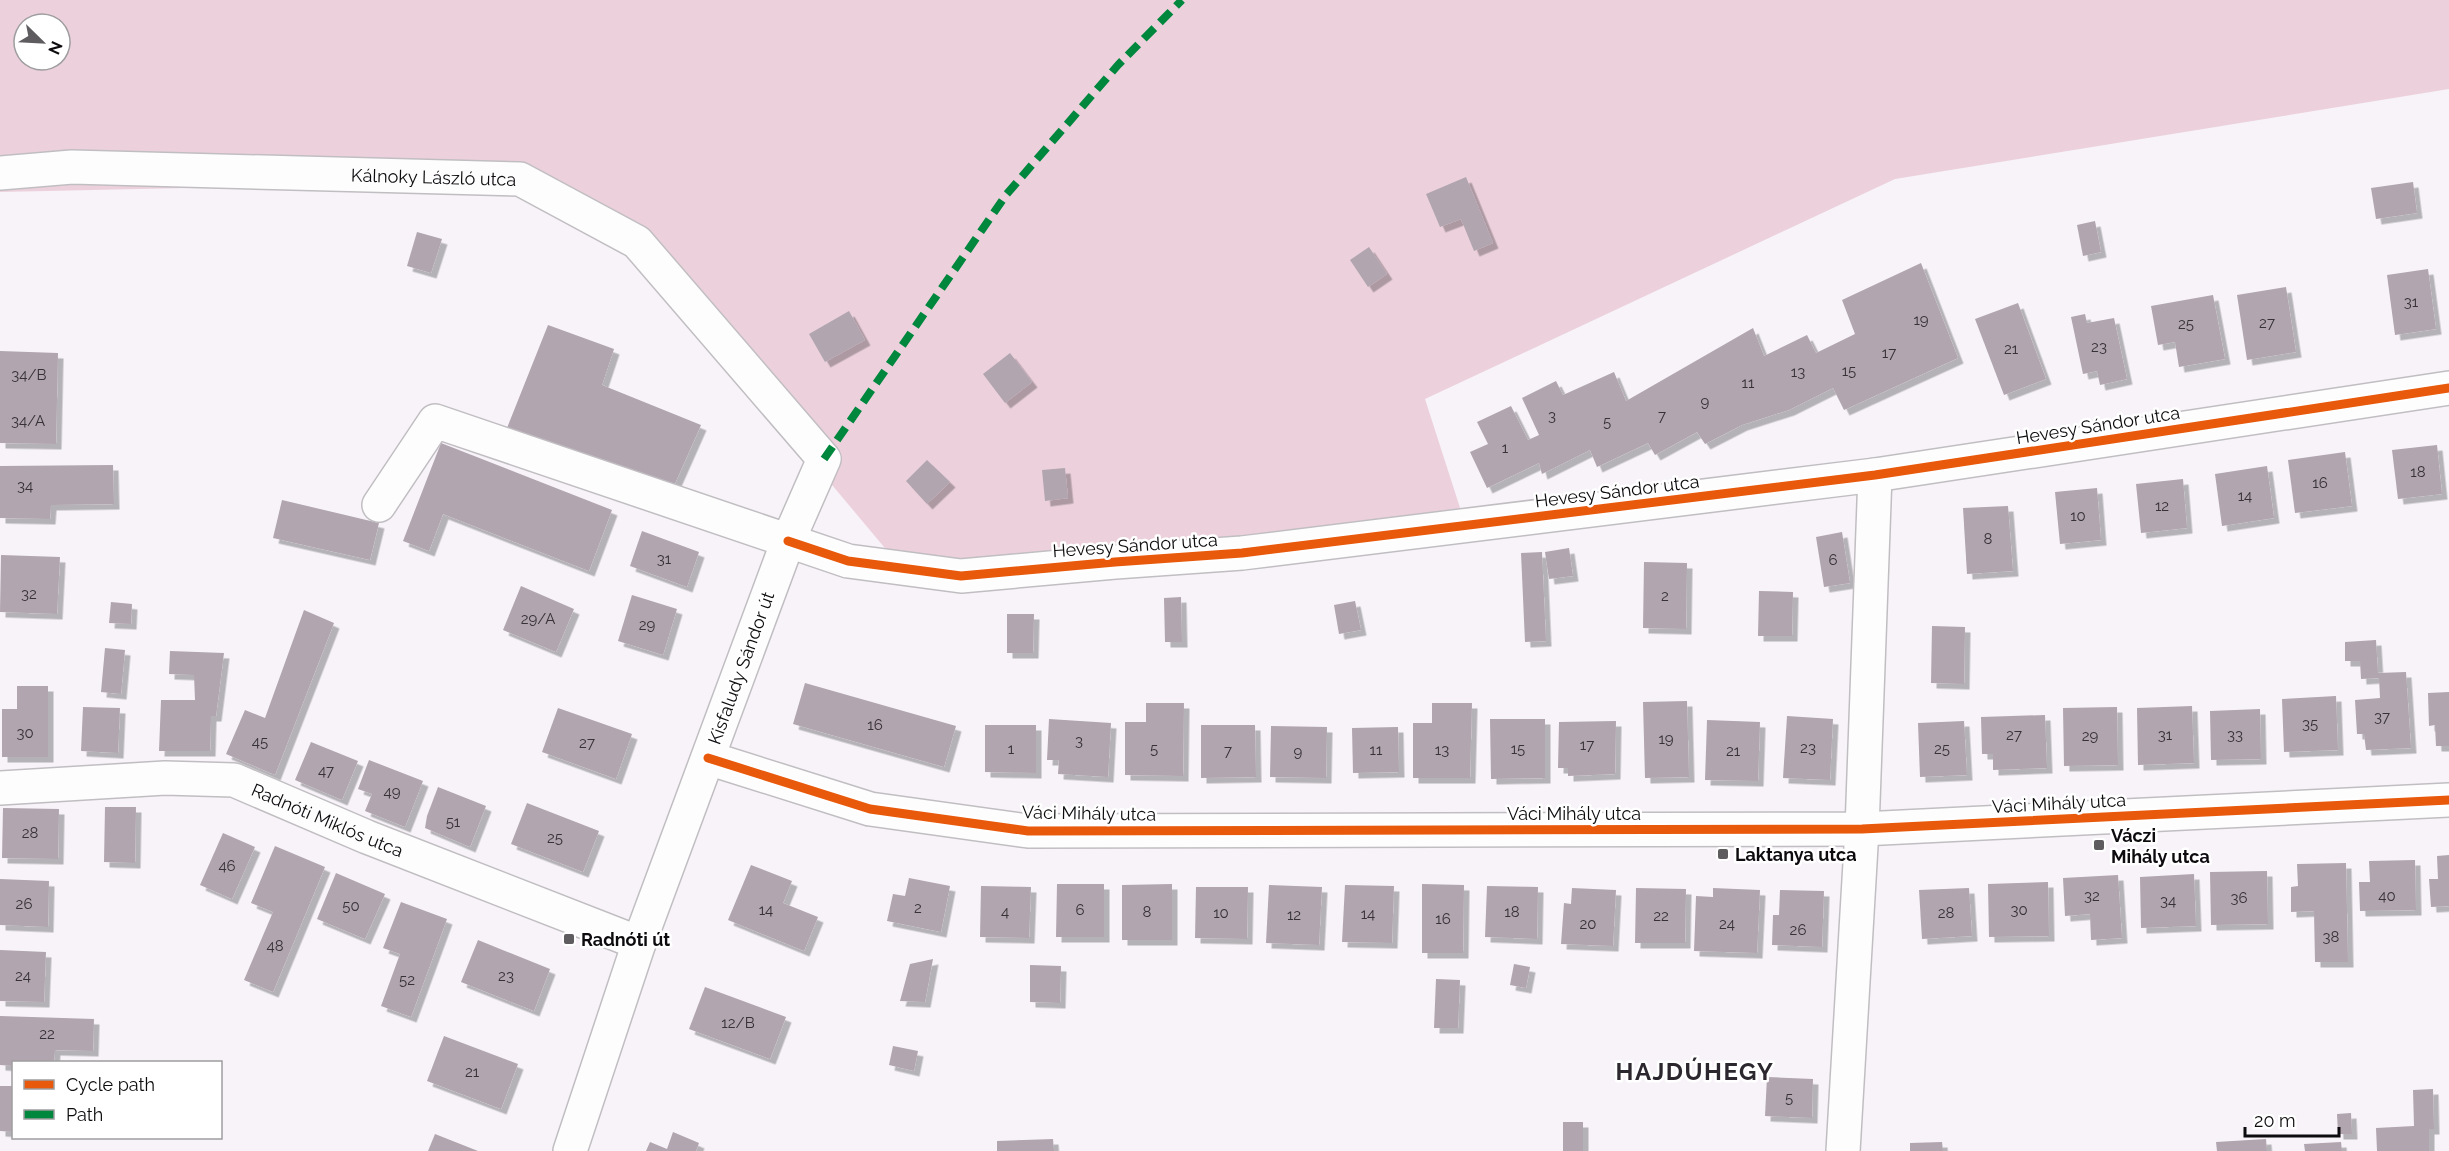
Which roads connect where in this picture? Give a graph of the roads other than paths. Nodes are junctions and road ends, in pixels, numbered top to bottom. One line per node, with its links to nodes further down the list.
1 (0, 173): 3 (street, Kálnoky László utca)
2 (2449, 388): 4 (street, Hevesy Sándor utca)
3 (824, 459): 6 (street, Kisfaludy Sándor út)
4 (1875, 475): 6 (street, Hevesy Sándor utca); 10 (street)
5 (379, 505): 6 (street, Hevesy Sándor utca)
6 (788, 541): 7 (street, Kisfaludy Sándor út)
7 (708, 758): 10 (street, Váci Mihály utca); 11 (street, Kisfaludy Sándor út)
8 (0, 788): 11 (street, Radnóti Miklós utca)
9 (2449, 800): 10 (street, Váci Mihály utca)
10 (1862, 829): 13 (street)
11 (639, 943): 12 (street, Kisfaludy Sándor út)
12 (570, 1151)
13 (1843, 1151)

